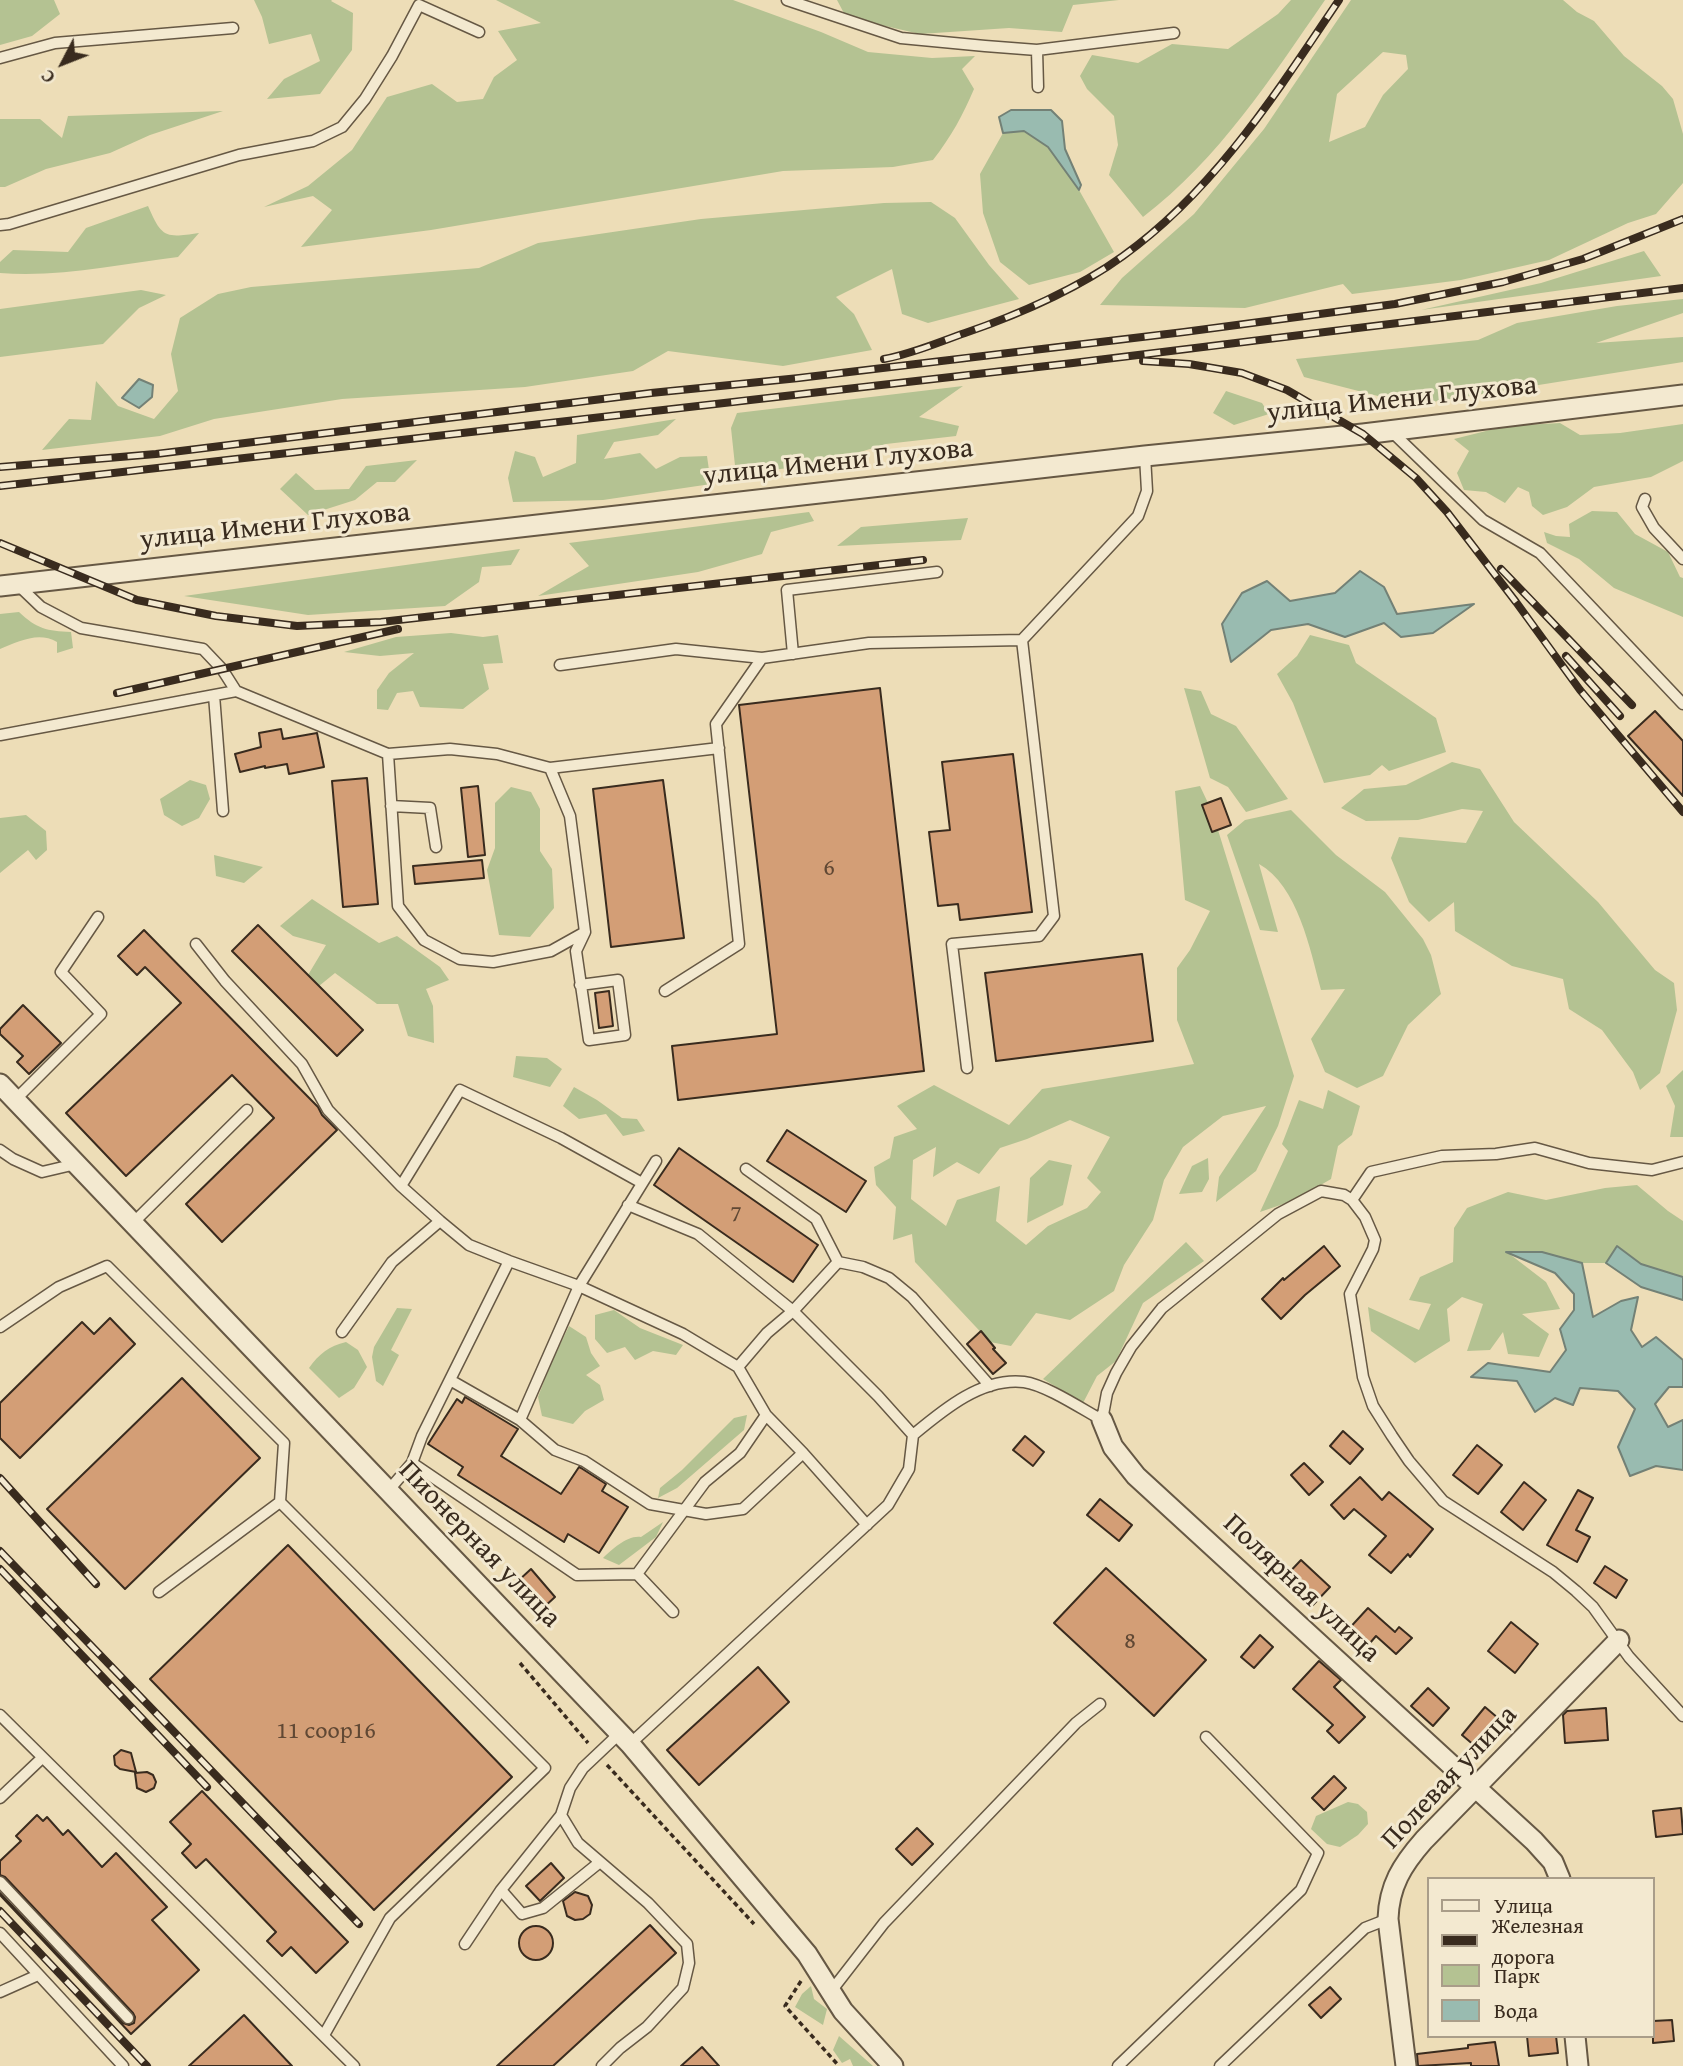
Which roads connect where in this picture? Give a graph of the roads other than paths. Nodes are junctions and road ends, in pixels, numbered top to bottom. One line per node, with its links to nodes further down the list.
1 (787, 0): 6 (lane)
2 (418, 2): 4 (lane); 9 (lane)
3 (233, 28): 7 (lane)
4 (479, 32)
5 (1174, 33): 6 (lane)
6 (1037, 50): 8 (lane)
7 (0, 58)
8 (1038, 87)
9 (0, 225)
10 (1683, 395): 11 (street, улица Имени Глухова)
11 (1390, 430): 12 (street, улица Имени Глухова); 23 (lane)
12 (1145, 456): 16 (street, улица Имени Глухова); 17 (lane)
13 (1645, 499): 14 (lane)
14 (1683, 559)
15 (937, 572): 18 (lane)
16 (9, 585): 21 (lane)
17 (1022, 640): 18 (lane); 36 (lane)
18 (793, 653): 19 (lane)
19 (762, 658): 20 (lane); 25 (lane)
20 (561, 665)
21 (236, 691): 22 (lane); 26 (lane)
22 (214, 695): 24 (lane); 29 (lane)
23 (1683, 704)
24 (0, 735)
25 (719, 748): 27 (lane); 35 (lane)
26 (388, 754): 27 (lane); 28 (lane)
27 (550, 768): 32 (lane)
28 (391, 806): 30 (lane); 32 (lane)
29 (223, 811)
30 (436, 847)
31 (98, 917): 38 (lane)
32 (585, 932): 34 (lane)
33 (196, 944): 46 (lane)
34 (580, 985): 34 (lane)
35 (665, 991)
36 (967, 1068)
37 (0, 1084): 38 (street, Пионерная улица)
38 (15, 1100): 43 (street, Пионерная улица)
39 (247, 1110): 50 (lane)
40 (0, 1150): 43 (lane)
41 (656, 1161): 45 (lane)
42 (1683, 1162): 47 (lane)
43 (76, 1164): 50 (street, Пионерная улица)
44 (746, 1170): 52 (lane)
45 (642, 1183): 46 (lane); 48 (lane)
46 (401, 1186): 49 (lane)
47 (1352, 1200): 62 (lane); 73 (lane)
48 (628, 1205): 53 (lane); 54 (lane)
49 (440, 1221): 51 (lane); 56 (lane)
50 (133, 1223): 66 (street, Пионерная улица)
51 (509, 1261): 53 (lane); 58 (lane)
52 (838, 1262): 54 (lane); 59 (lane)
53 (579, 1286): 57 (lane); 61 (lane)
54 (793, 1311): 57 (lane); 63 (lane)
55 (0, 1327): 67 (lane)
56 (342, 1332)
57 (738, 1367): 60 (lane)
58 (450, 1380): 61 (lane); 65 (lane)
59 (990, 1386): 62 (lane); 63 (lane)
60 (766, 1415): 64 (lane); 68 (lane)
61 (520, 1420): 68 (lane)
62 (1102, 1420): 80 (street, Полярная улица)
63 (913, 1435): 69 (lane)
64 (803, 1453): 68 (lane); 69 (lane)
65 (412, 1463): 66 (lane); 70 (lane)
66 (388, 1491): 78 (street, Пионерная улица)
67 (280, 1503): 71 (lane); 94 (lane)
68 (683, 1510): 70 (lane)
69 (867, 1525): 78 (lane)
70 (637, 1574): 72 (lane)
71 (159, 1592)
72 (673, 1612)
73 (1619, 1640): 76 (lane); 80 (street, Полевая улица)
74 (1100, 1704): 91 (lane)
75 (0, 1715): 79 (lane)
76 (1683, 1716)
77 (1206, 1737): 100 (lane)
78 (625, 1739): 82 (lane); 91 (street, Пионерная улица)
79 (42, 1758): 81 (lane); 94 (lane)
80 (1477, 1788): 84 (street, Полярная улица); 87 (street, Полевая улица)
81 (0, 1798)
82 (561, 1815): 83 (lane); 86 (lane)
83 (600, 1862): 86 (lane); 98 (lane)
84 (1559, 1877)
85 (0, 1882): 93 (lane)
86 (501, 1890): 89 (lane)
87 (1388, 1919): 101 (lane); 102 (street, Полевая улица)
88 (0, 1933): 90 (lane)
89 (465, 1944)
90 (38, 1975): 92 (lane); 96 (lane)
91 (832, 1990): 99 (street, Пионерная улица)
92 (0, 1992)
93 (128, 2018)
94 (324, 2035): 97 (lane)
95 (1575, 2038): 103 (street)
96 (123, 2066)
97 (354, 2066)
98 (602, 2066)
99 (893, 2066)
100 (1118, 2066)
101 (1220, 2066)
102 (1406, 2066)
103 (1578, 2066)

